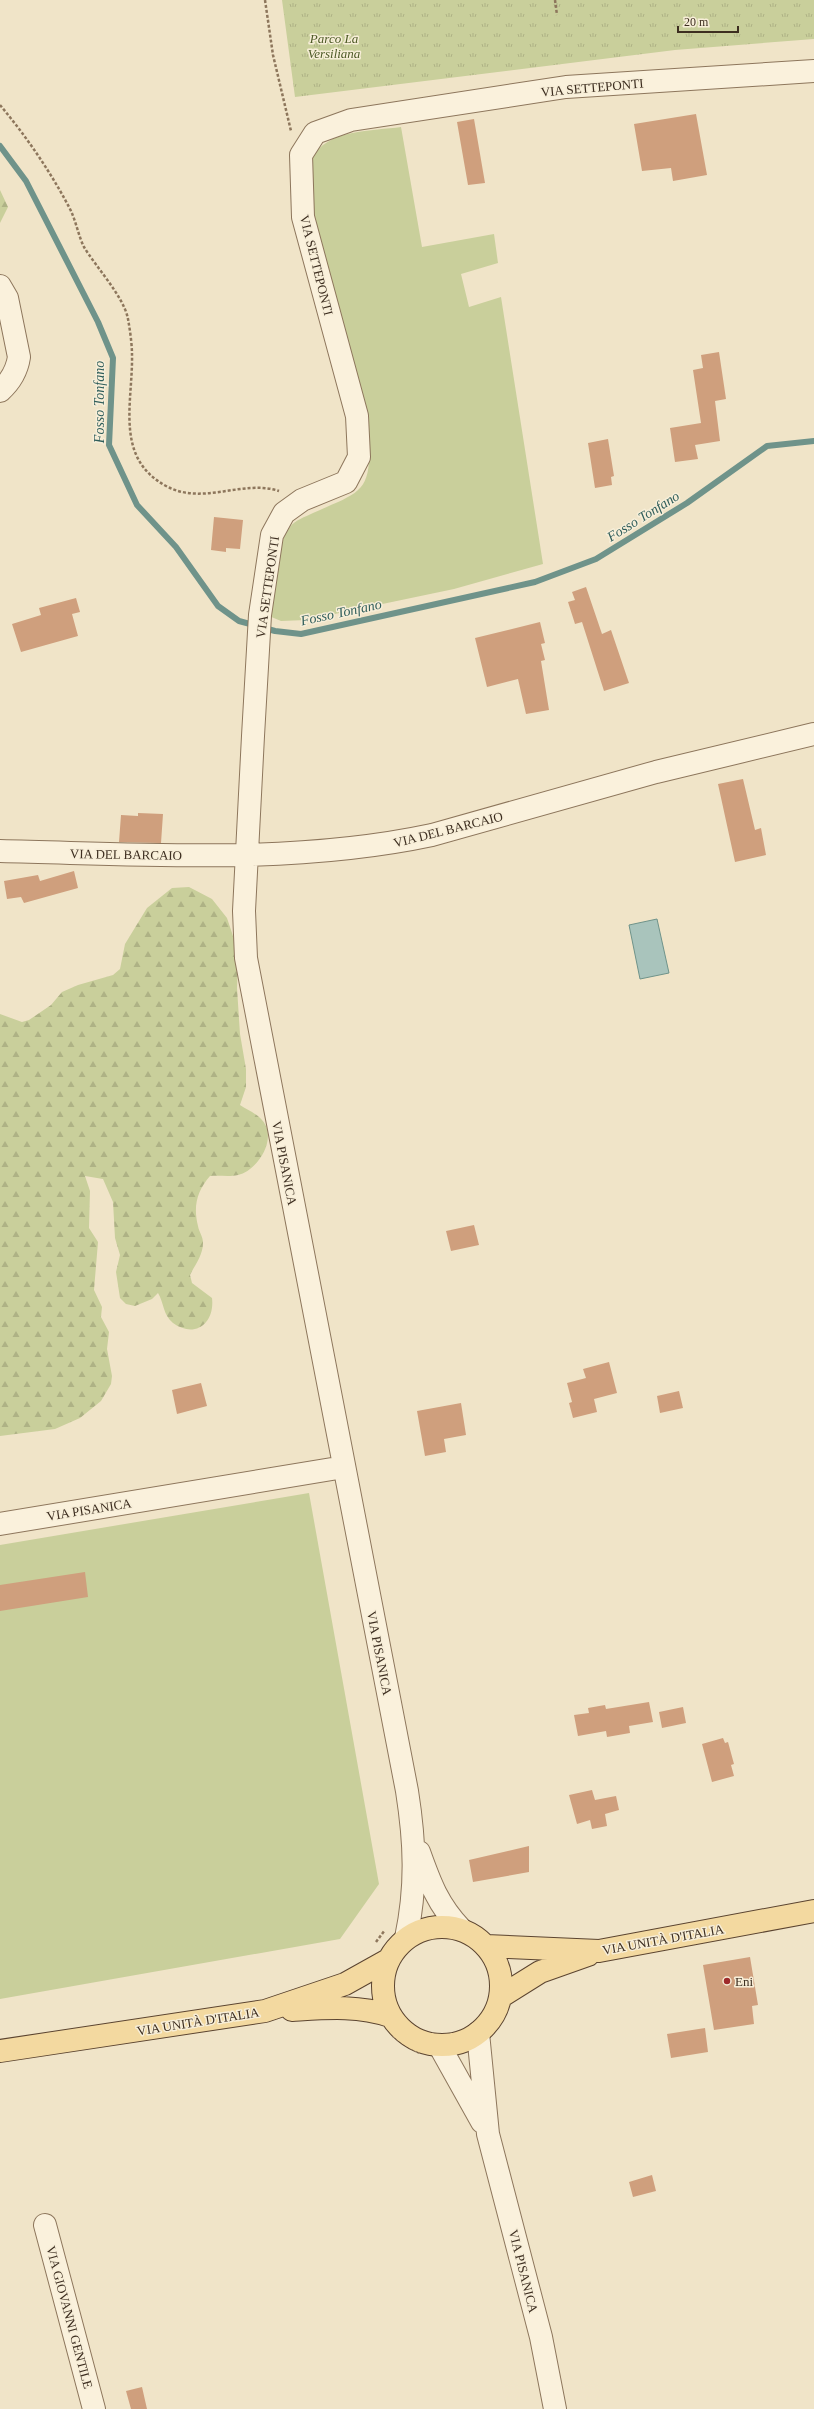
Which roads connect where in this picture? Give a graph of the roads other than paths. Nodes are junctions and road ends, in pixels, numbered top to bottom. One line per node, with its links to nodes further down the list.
1 (814, 71): 6 (street, VIA SETTEPONTI)
2 (0, 286): 3 (street)
3 (0, 391)
4 (814, 734): 6 (street, VIA DEL BARCAIO)
5 (0, 851): 6 (street, VIA DEL BARCAIO)
6 (246, 857): 7 (street, VIA PISANICA)
7 (344, 1467): 8 (street, VIA PISANICA); 9 (street, VIA PISANICA)
8 (0, 1524)
9 (414, 1839): 11 (street, VIA PISANICA); 12 (street, VIA PISANICA)
10 (814, 1911): 14 (main road, VIA UNITÀ D'ITALIA)
11 (461, 1930): 12 (main road); 13 (main road)
12 (397, 1932): 15 (main road)
13 (486, 1946): 14 (main road, VIA UNITÀ D'ITALIA); 16 (main road)
14 (599, 1951): 16 (main road)
15 (381, 1952): 17 (main road, VIA UNITÀ D'ITALIA); 18 (main road)
16 (500, 1997): 19 (main road)
17 (264, 2011): 18 (main road); 20 (main road, VIA UNITÀ D'ITALIA)
18 (389, 2025): 21 (main road)
19 (478, 2033): 21 (main road); 22 (street, VIA PISANICA)
20 (0, 2051)
21 (431, 2051): 22 (street, VIA PISANICA)
22 (488, 2134): 25 (street, VIA PISANICA)
23 (45, 2225): 24 (street, VIA GIOVANNI GENTILE)
24 (94, 2409)
25 (555, 2409)

